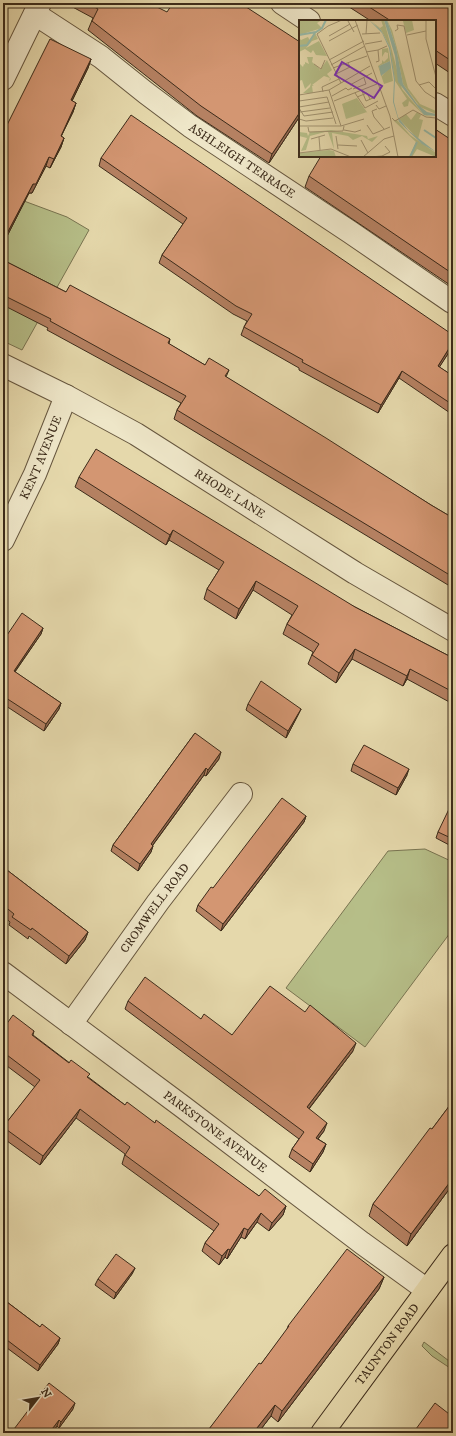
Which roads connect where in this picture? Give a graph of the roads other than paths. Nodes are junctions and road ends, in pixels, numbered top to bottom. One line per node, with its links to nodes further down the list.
1 (282, 3): 3 (street)
2 (38, 8): 4 (street); 7 (street, ASHLEIGH TERRACE)
3 (308, 20)
4 (3, 79)
5 (436, 105): 6 (street)
6 (453, 115)
7 (453, 301)
8 (3, 365): 9 (street, RHODE LANE)
9 (66, 396): 10 (street, KENT AVENUE); 11 (street, RHODE LANE)
10 (3, 540)
11 (453, 630)
12 (241, 794): 14 (street, CROMWELL ROAD)
13 (6, 981): 14 (street, PARKSTONE AVENUE)
14 (71, 1024): 16 (street, PARKSTONE AVENUE)
15 (453, 1255): 16 (main road, TAUNTON ROAD)
16 (427, 1290): 17 (main road, TAUNTON ROAD)
17 (322, 1433)

